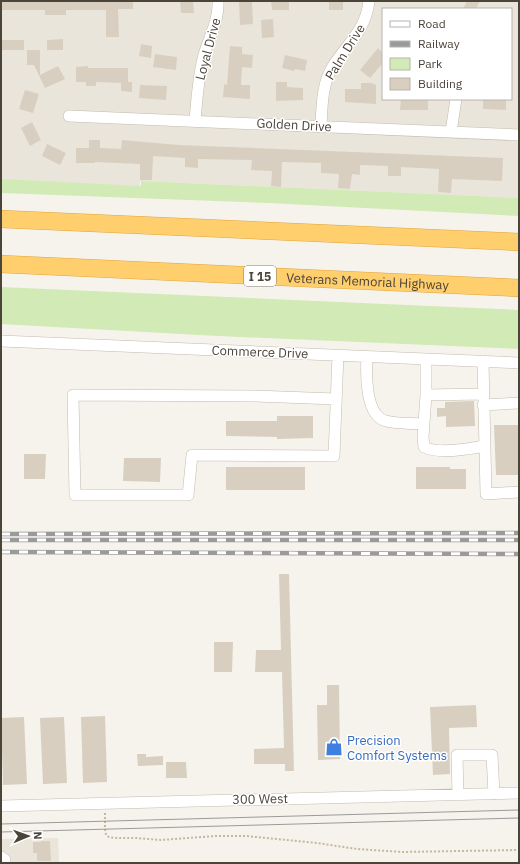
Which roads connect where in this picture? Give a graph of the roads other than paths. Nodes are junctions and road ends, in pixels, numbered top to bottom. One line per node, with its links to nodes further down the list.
1 (218, 1): 5 (street, Loyal Drive)
2 (369, 1): 6 (street, Palm Drive)
3 (456, 100): 7 (street)
4 (69, 116): 5 (street, Golden Drive)
5 (195, 121): 6 (street, Golden Drive)
6 (321, 126): 7 (street, Golden Drive)
7 (451, 132): 8 (street, Golden Drive)
8 (519, 135)
9 (1, 219): 10 (highway)
10 (519, 242)
11 (1, 264): 12 (highway, Veterans Memorial Highway / I 15)
12 (519, 288)
13 (1, 341): 14 (street, Commerce Drive)
14 (338, 355): 15 (street, Commerce Drive); 21 (street)
15 (367, 357): 16 (street, Commerce Drive); 24 (street)
16 (426, 359): 17 (street, Commerce Drive); 20 (street)
17 (483, 361): 18 (street, Commerce Drive); 19 (street)
18 (519, 363)
19 (483, 394): 20 (street); 23 (street)
20 (426, 395): 24 (street)
21 (336, 399): 21 (street)
22 (519, 403): 23 (street)
23 (483, 405): 25 (street)
24 (423, 424): 25 (street)
25 (484, 446): 26 (street)
26 (519, 492)
27 (519, 793): 29 (street, 300 West)
28 (458, 794): 29 (street, 300 West); 29 (street); 30 (street, 300 West)
29 (494, 794)
30 (1, 806)

